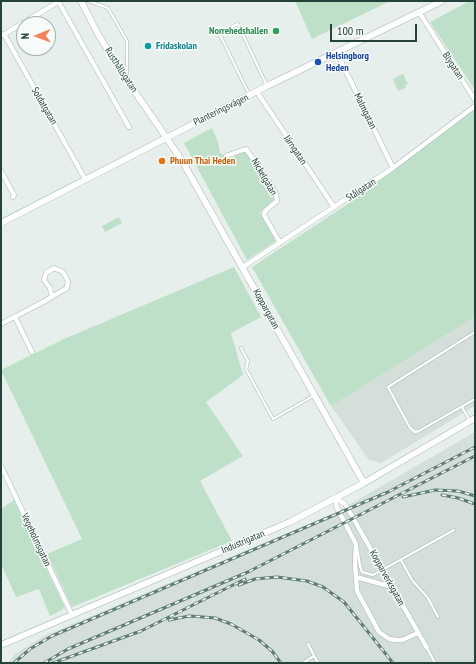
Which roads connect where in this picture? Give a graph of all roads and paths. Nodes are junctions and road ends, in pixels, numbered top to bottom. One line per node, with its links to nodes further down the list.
1 (81, 1): 8 (street, Rusthållsgatan)
2 (88, 1): 8 (lane)
3 (442, 1): 5 (street, Planteringsvägen)
4 (58, 2): 6 (street); 14 (street, Rusthållsgatan)
5 (419, 12): 7 (street, Planteringsvägen); 12 (street, Blygatan)
6 (2, 35): 19 (street, Soldatgatan)
7 (337, 53): 9 (street, Planteringsvägen); 17 (street, Malmgatan)
8 (127, 80): 15 (street, Rusthållsgatan)
9 (267, 86): 10 (street, Planteringsvägen); 11 (lane)
10 (257, 92): 11 (street, Planteringsvägen); 21 (street, Järngatan)
11 (250, 96): 15 (street, Planteringsvägen)
12 (475, 100)
13 (475, 106): 17 (street, Stålgatan)
14 (129, 127)
15 (167, 137): 19 (street, Planteringsvägen); 24 (street, Koppargatan)
16 (226, 156): 23 (street, Nickelgatan)
17 (393, 168): 21 (street, Stålgatan)
18 (1, 171): 20 (street)
19 (85, 179): 22 (street, Planteringsvägen)
20 (13, 197)
21 (334, 207): 23 (street, Stålgatan)
22 (1, 223)
23 (280, 243): 24 (street, Stålgatan)
24 (243, 267): 31 (street, Koppargatan)
25 (52, 297): 25 (street); 26 (street)
26 (15, 317): 27 (street); 30 (street)
27 (1, 324)
28 (475, 332): 33 (lane)
29 (241, 348): 31 (lane)
30 (32, 352)
31 (315, 395): 37 (street, Koppargatan)
32 (475, 399): 33 (lane)
33 (462, 407): 34 (lane)
34 (472, 420): 37 (street, Industrigatan)
35 (1, 466): 36 (street, Vegeholmsgatan)
36 (2, 471): 45 (street, Vegeholmsgatan)
37 (364, 483): 38 (street, Industrigatan)
38 (335, 498): 40 (street); 42 (street, Kopparverksgatan); 45 (street, Industrigatan)
39 (454, 530): 41 (lane)
40 (356, 544): 42 (lane); 43 (street)
41 (401, 560): 42 (lane); 46 (lane)
42 (382, 570): 44 (street, Kopparverksgatan)
43 (356, 577): 44 (street); 47 (street)
44 (392, 587): 47 (street, Kopparverksgatan)
45 (72, 615): 49 (street, Industrigatan)
46 (438, 617)
47 (418, 633): 50 (street, Kopparverksgatan)
48 (308, 644): 51 (lane)
49 (1, 645)
50 (427, 648): 54 (lane, Kopparverksgatan)
51 (314, 656): 52 (lane); 53 (lane)
52 (303, 663)
53 (318, 663)
54 (435, 663)

